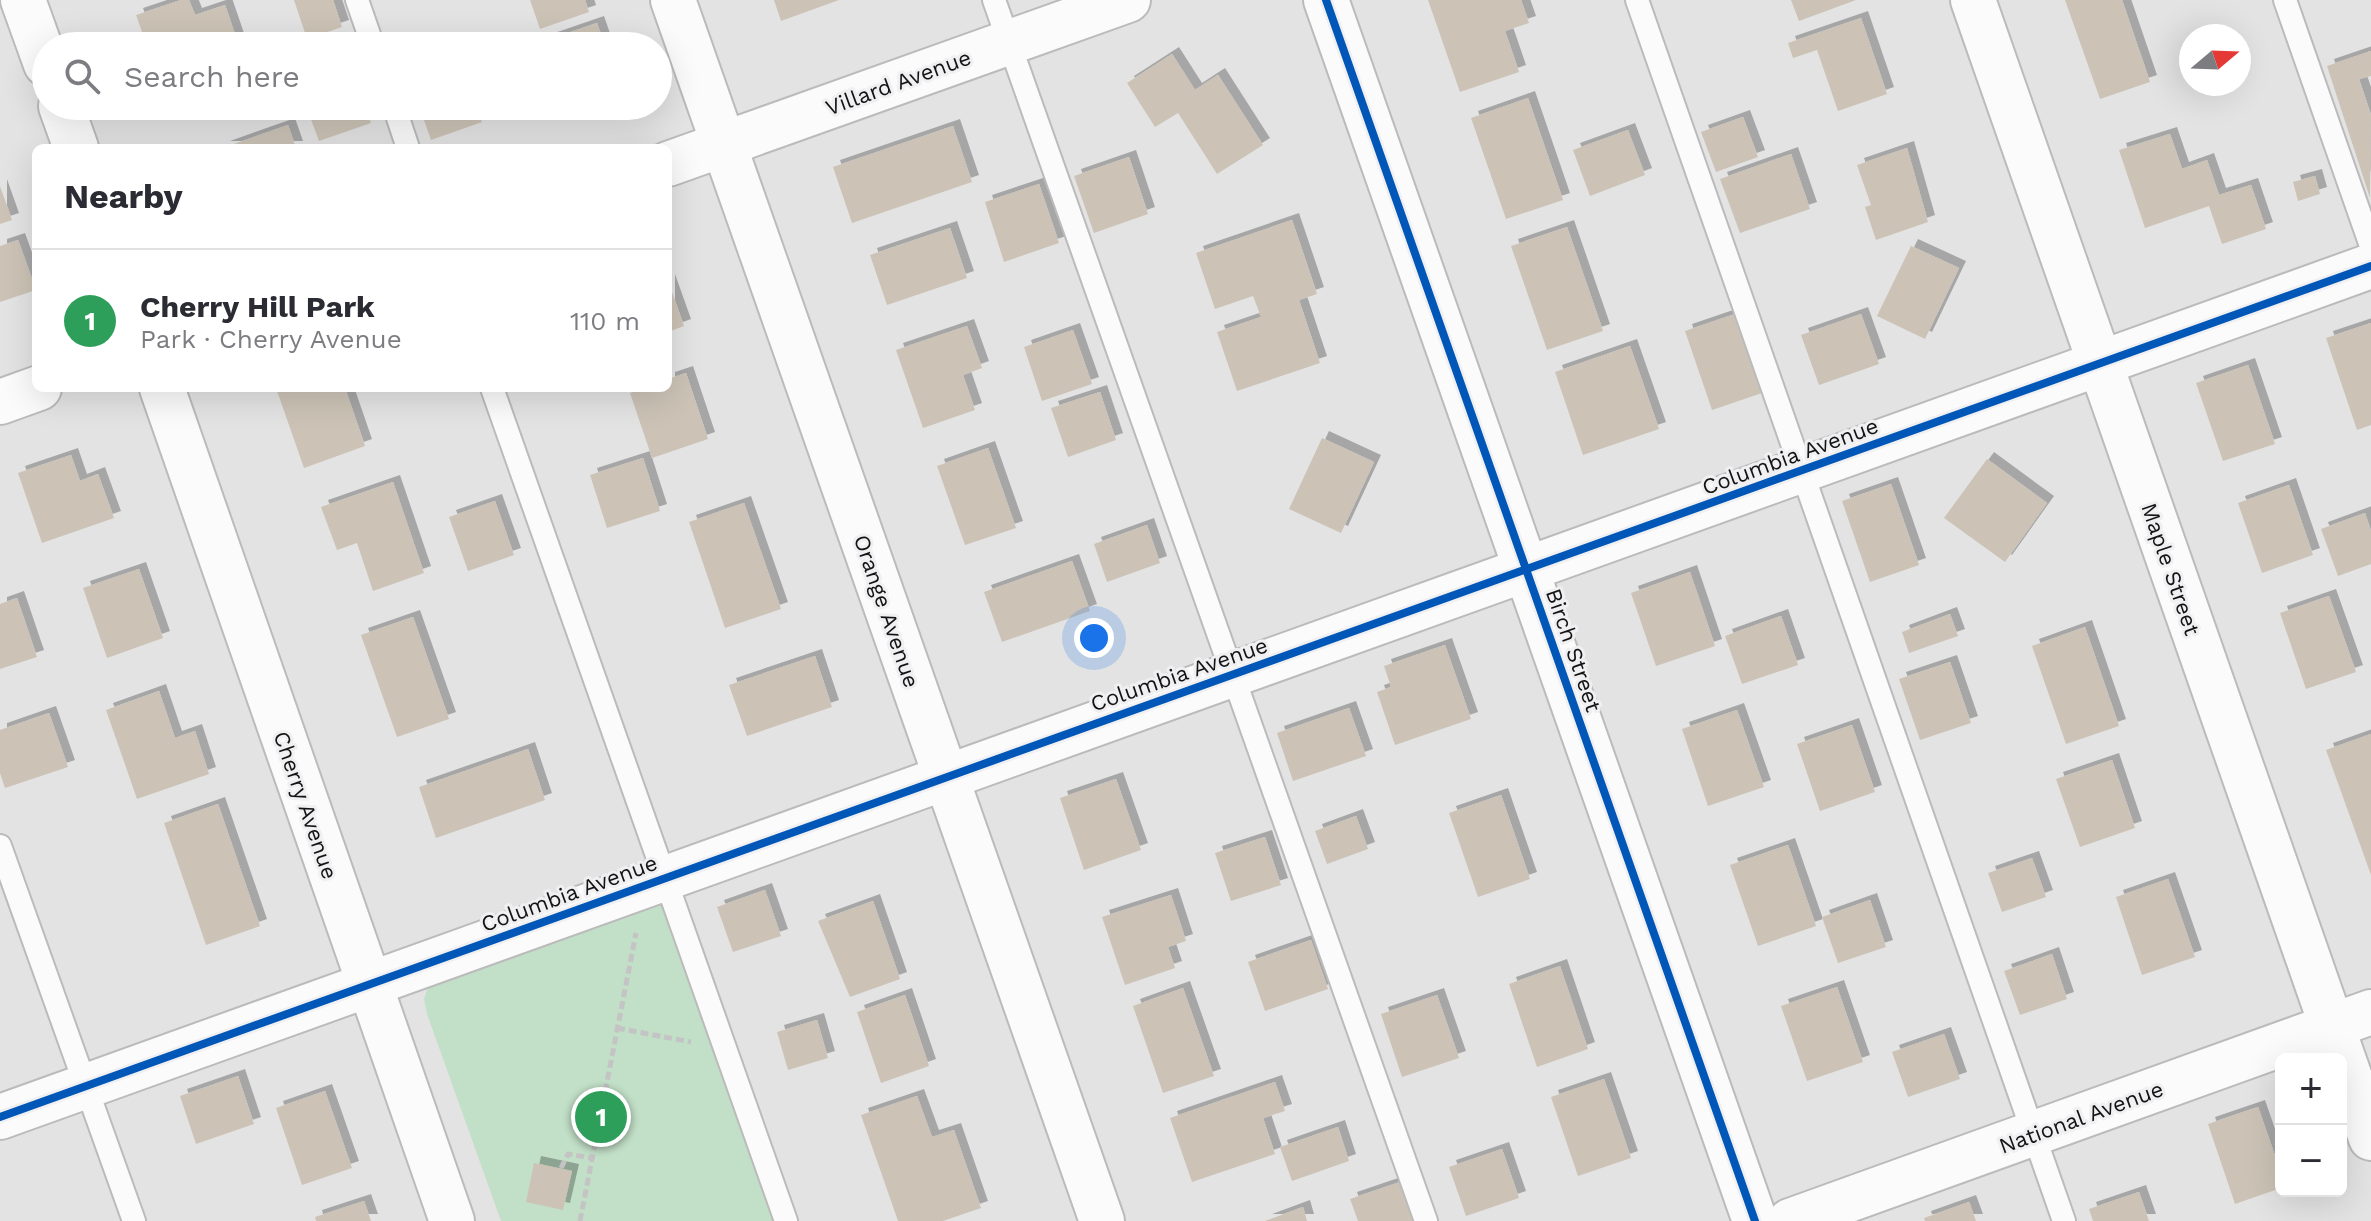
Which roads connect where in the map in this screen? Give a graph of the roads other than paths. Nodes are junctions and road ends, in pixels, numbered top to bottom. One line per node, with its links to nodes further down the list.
1 (23, 0): 10 (street)
2 (357, 0): 11 (lane)
3 (673, 0): 17 (street, Orange Avenue)
4 (994, 0): 12 (lane)
5 (1128, 0): 12 (street, Villard Avenue)
6 (1326, 0): 27 (street, Birch Street)
7 (1637, 0): 26 (lane)
8 (1973, 0): 21 (street, Maple Street)
9 (2285, 0): 19 (lane)
10 (34, 32)
11 (368, 32)
12 (1009, 43): 17 (street, Villard Avenue); 28 (lane)
13 (66, 120): 15 (street)
14 (399, 120): 16 (lane)
15 (75, 144)
16 (407, 144)
17 (725, 144): 18 (street, Villard Avenue); 29 (street, Orange Avenue)
18 (672, 163)
19 (2371, 246)
20 (2371, 266): 21 (street, Columbia Avenue)
21 (2099, 364): 26 (street, Columbia Avenue); 33 (street, Maple Street)
22 (32, 391): 25 (street)
23 (163, 392): 32 (street, Cherry Avenue)
24 (493, 392): 31 (lane)
25 (0, 402)
26 (1804, 470): 27 (street, Columbia Avenue); 36 (lane)
27 (1527, 570): 28 (street, Columbia Avenue); 43 (street, Birch Street)
28 (1232, 674): 29 (street, Columbia Avenue); 42 (lane)
29 (944, 776): 31 (street, Columbia Avenue); 41 (street, Orange Avenue)
30 (0, 846): 34 (lane)
31 (662, 878): 32 (street, Columbia Avenue); 40 (lane)
32 (368, 986): 34 (street, Columbia Avenue); 39 (street, Cherry Avenue)
33 (2352, 1020): 36 (street, National Avenue); 37 (street, Maple Street)
34 (86, 1086): 35 (street, Columbia Avenue); 38 (lane)
35 (0, 1117)
36 (2033, 1134): 44 (street, National Avenue); 45 (lane)
37 (2371, 1138)
38 (134, 1221)
39 (452, 1221)
40 (786, 1221)
41 (1102, 1221)
42 (1426, 1221)
43 (1755, 1221)
44 (1790, 1221)
45 (2064, 1221)

